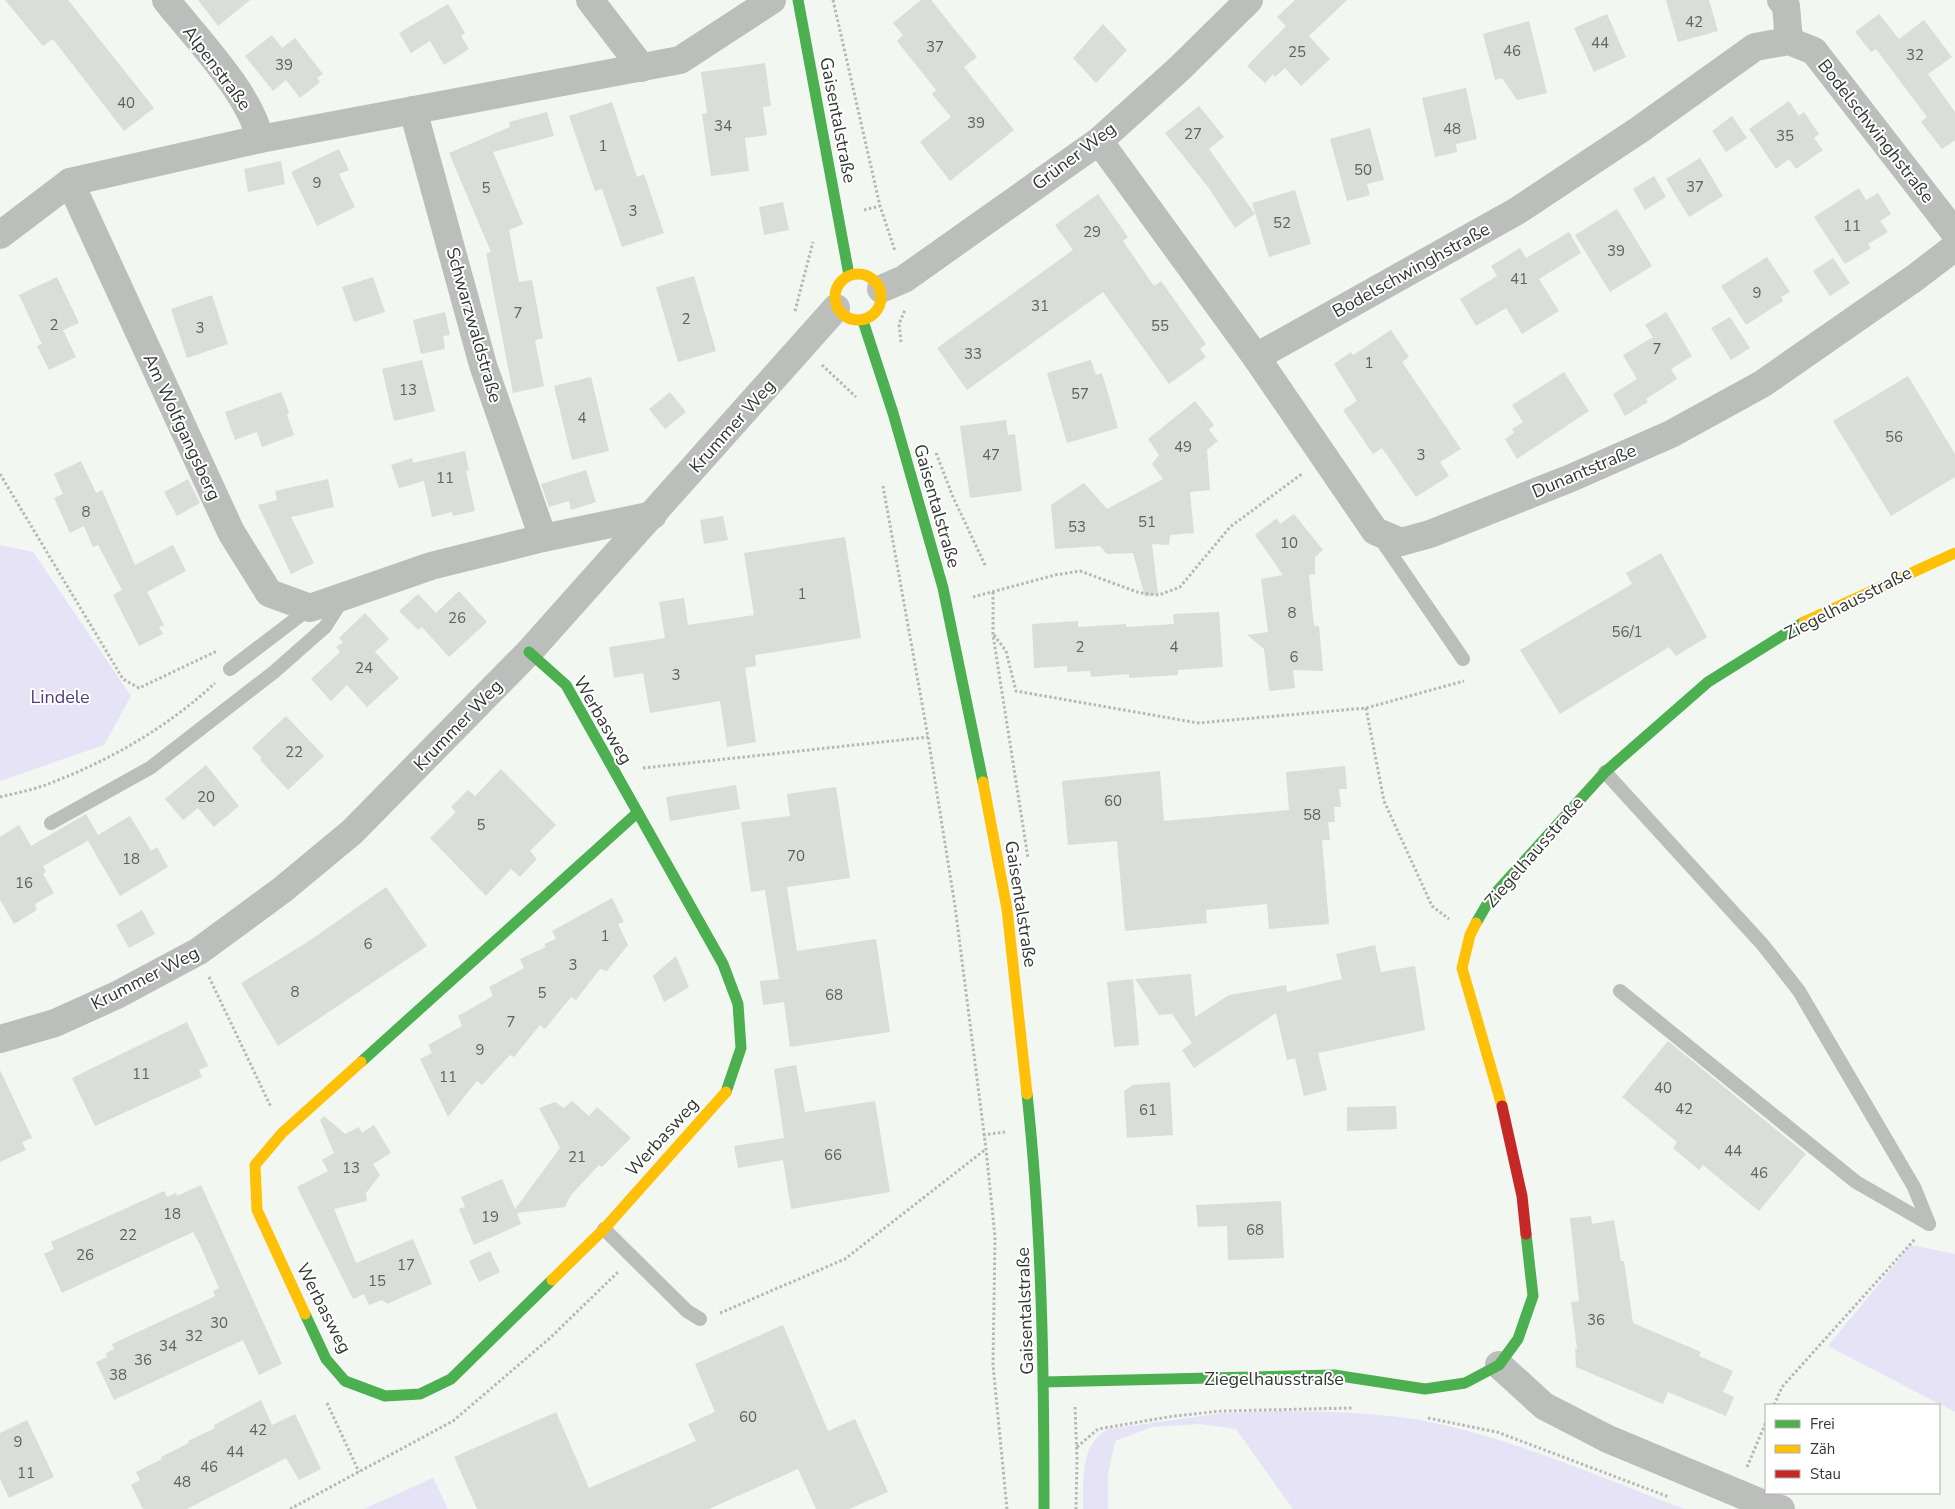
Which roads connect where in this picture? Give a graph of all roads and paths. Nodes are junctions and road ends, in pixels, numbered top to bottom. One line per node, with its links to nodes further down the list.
1 (166, 0): 11 (street, Alpenstraße)
2 (590, 0): 9 (street)
3 (772, 0): 9 (street)
4 (798, 0): 18 (street, Gaisentalstraße)
5 (834, 0): 19 (path)
6 (1249, 0): 12 (street, Grüner Weg)
7 (1781, 0): 8 (street)
8 (1789, 41): 14 (street, Bodelschwinghstraße); 24 (street, Bodelschwinghstraße)
9 (642, 68): 10 (street)
10 (413, 110): 11 (street); 32 (street, Schwarzwaldstraße)
11 (260, 139): 13 (street)
12 (1099, 141): 19 (street, Grüner Weg); 24 (street)
13 (70, 182): 16 (street); 38 (street, Am Wolfgangsberg)
14 (1955, 233)
15 (815, 234): 22 (path)
16 (0, 235)
17 (1955, 247): 31 (street, Dunantstraße)
18 (849, 275): 19 (street); 20 (street)
19 (892, 284): 21 (street); 23 (path)
20 (836, 308): 21 (street); 22 (street, Krummer Weg)
21 (863, 321): 66 (street, Gaisentalstraße)
22 (802, 346): 25 (path); 30 (street, Krummer Weg)
23 (901, 347)
24 (1256, 357): 27 (street)
25 (856, 397)
26 (933, 444): 34 (path)
27 (1324, 458): 31 (street); 35 (path)
28 (0, 474): 43 (path)
29 (882, 485): 45 (path)
30 (653, 515): 32 (street); 40 (street, Krummer Weg)
31 (1375, 531): 41 (lane)
32 (543, 538): 36 (street)
33 (1955, 553): 48 (street, Ziegelhausstraße)
34 (986, 567)
35 (993, 592): 37 (path); 39 (path)
36 (345, 595): 38 (street); 51 (lane)
37 (969, 598)
38 (310, 608): 42 (lane)
39 (993, 635): 44 (path); 47 (path)
40 (529, 652): 46 (street, Werbasweg); 55 (street, Krummer Weg)
41 (1463, 659): 44 (path)
42 (230, 669): 49 (path)
43 (123, 679)
44 (1366, 708): 52 (path)
45 (928, 737): 46 (path); 58 (path)
46 (614, 771): 50 (street, Werbasweg)
47 (1016, 771)
48 (1605, 772): 52 (street, Ziegelhausstraße); 60 (lane)
49 (0, 798)
50 (637, 813): 61 (street, Werbasweg); 65 (street, Werbasweg)
51 (51, 823)
52 (1470, 935): 64 (street, Ziegelhausstraße)
53 (210, 981): 56 (path)
54 (1620, 991): 60 (lane)
55 (0, 1038)
56 (264, 1092)
57 (1012, 1132): 58 (path)
58 (983, 1135): 59 (path)
59 (986, 1149): 63 (path); 75 (path)
60 (1929, 1224): 67 (path)
61 (604, 1229): 62 (lane); 65 (street, Werbasweg)
62 (633, 1256): 63 (lane); 72 (path)
63 (700, 1319)
64 (1499, 1365): 66 (street, Ziegelhausstraße); 78 (street)
65 (345, 1381): 72 (path)
66 (1044, 1382): 76 (street, Gaisentalstraße)
67 (1774, 1404)
68 (1358, 1409): 77 (path)
69 (1422, 1418): 73 (path)
70 (1765, 1424): 71 (path)
71 (1753, 1453)
72 (359, 1472): 74 (path)
73 (1674, 1499)
74 (290, 1509)
75 (1007, 1509)
76 (1044, 1509)
77 (1076, 1509)
78 (1781, 1509)

